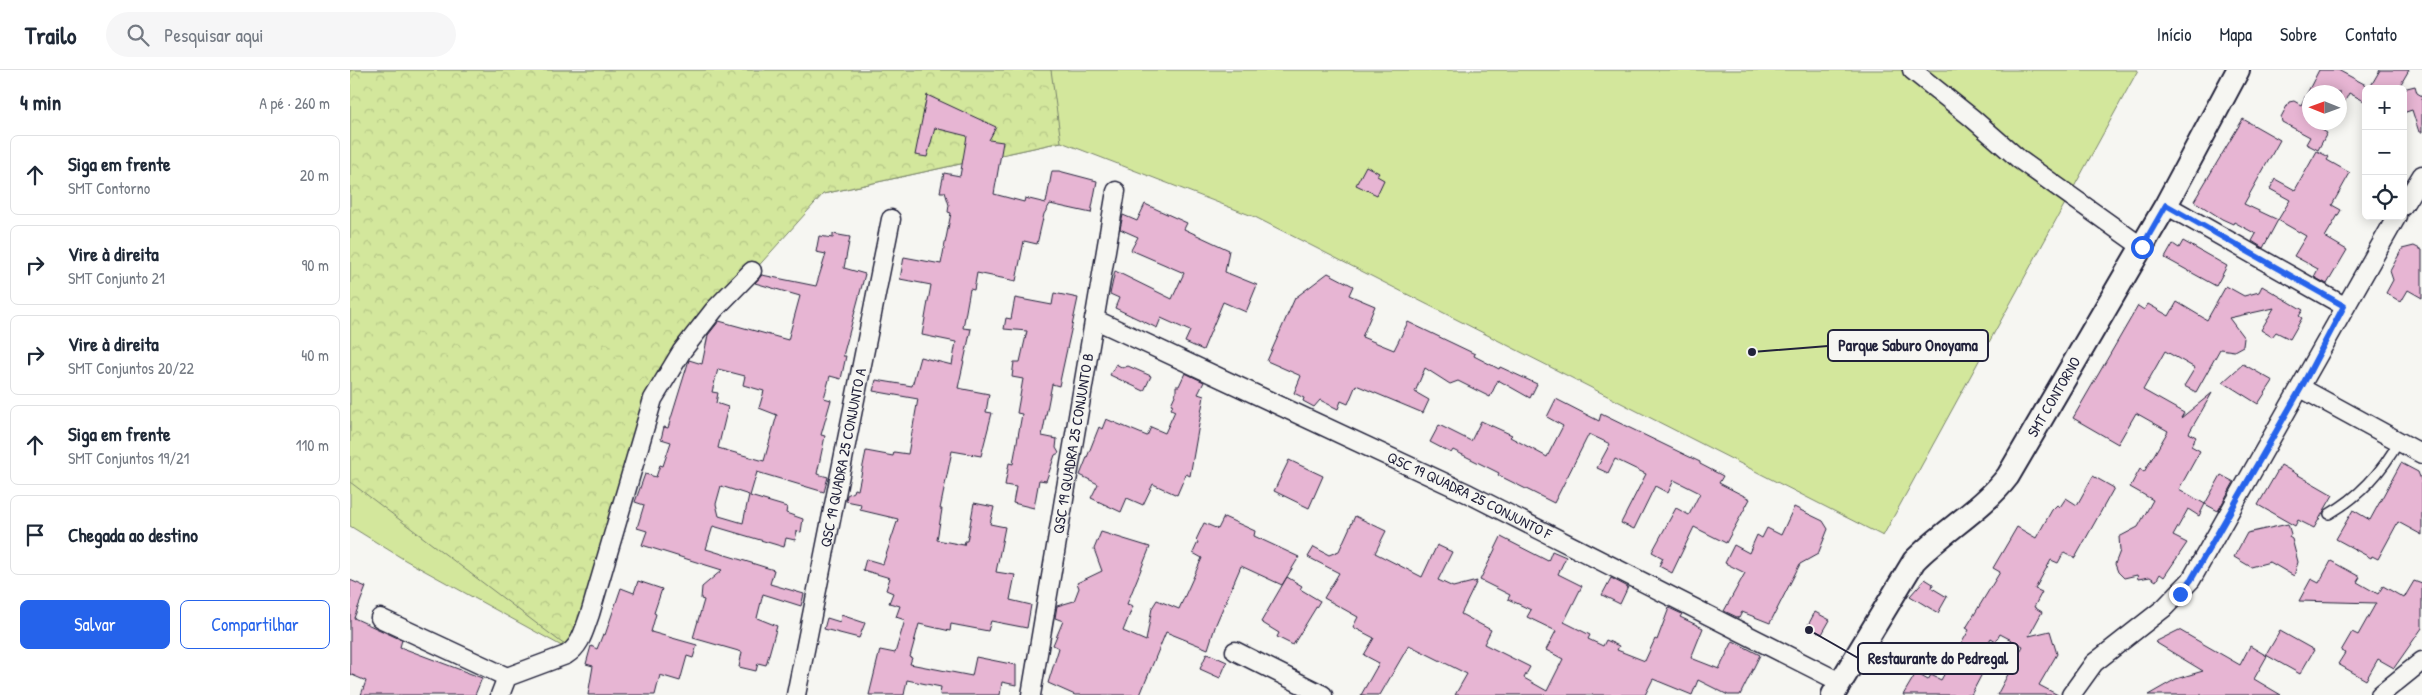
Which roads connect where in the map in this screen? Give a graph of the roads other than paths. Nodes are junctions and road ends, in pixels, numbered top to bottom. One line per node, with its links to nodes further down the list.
1 (1912, 70): 9 (street)
2 (2238, 70): 6 (street, SMT CONTORNO)
3 (2422, 174): 5 (street)
4 (1116, 191): 12 (street, QSC 19 QUADRA 25 CONJUNTO B)
5 (2407, 199)
6 (2166, 205): 9 (street, SMT CONTORNO); 11 (street)
7 (891, 220): 23 (street, QSC 19 QUADRA 25 CONJUNTO A)
8 (2395, 220): 11 (street)
9 (2142, 247): 21 (street, SMT CONTORNO)
10 (752, 271): 20 (street)
11 (2344, 306): 13 (street)
12 (1094, 319): 21 (street, QSC 19 QUADRA 25 CONJUNTO F); 24 (street, QSC 19 QUADRA 25 CONJUNTO B)
13 (2301, 388): 14 (street); 26 (street)
14 (2399, 441): 15 (street); 16 (lane)
15 (2422, 454)
16 (2329, 514)
17 (380, 618): 20 (street)
18 (1235, 651): 25 (street)
19 (2422, 661): 27 (street)
20 (507, 677): 22 (street)
21 (1837, 688)
22 (500, 695)
23 (796, 695)
24 (1030, 695)
25 (1323, 695)
26 (2071, 695)
27 (2380, 695)

